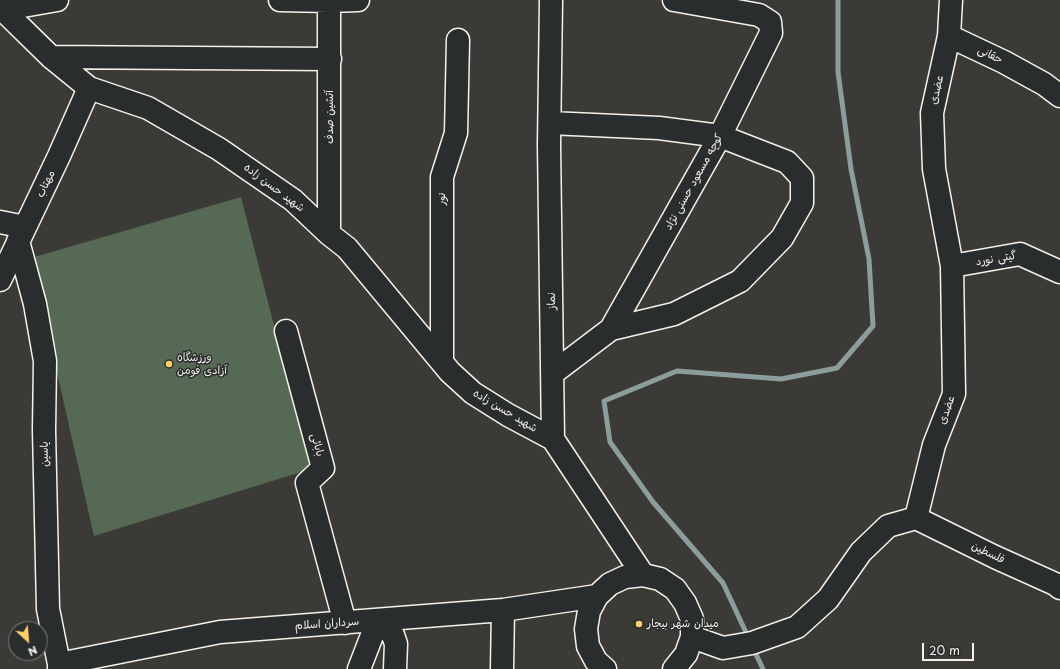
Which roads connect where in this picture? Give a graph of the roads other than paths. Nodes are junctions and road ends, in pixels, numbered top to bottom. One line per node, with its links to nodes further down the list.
1 (280, 0): 7 (street)
2 (358, 0): 7 (street)
3 (551, 0): 15 (street, نماز)
4 (674, 0): 16 (street, کوچه مسعود حسنی نژاد)
5 (951, 0): 9 (street)
6 (46, 1): 8 (street)
7 (329, 1): 12 (street, آتشین صدف)
8 (2, 10): 11 (street, شهید حسن زاده)
9 (949, 36): 14 (street, حقانی); 20 (street, عضدی)
10 (458, 40): 25 (street, نور)
11 (51, 57): 12 (street); 13 (street, شهید حسن زاده)
12 (330, 60): 19 (street, آتشین صدف)
13 (89, 88): 18 (street, مهتاب); 19 (street, شهید حسن زاده)
14 (1060, 96)
15 (550, 123): 16 (street); 26 (street, نماز)
16 (720, 136): 23 (street, کوچه مسعود حسنی نژاد); 23 (street)
17 (0, 222): 18 (street)
18 (22, 234): 22 (street, مهتاب); 36 (street, یاسین)
19 (329, 234): 25 (street, شهید حسن زاده)
20 (952, 266): 21 (street, گیتی نورد); 28 (street, عضدی)
21 (1060, 272)
22 (0, 280)
23 (611, 328): 26 (street)
24 (286, 330): 34 (street, بابائی)
25 (442, 361): 27 (street, شهید حسن زاده)
26 (553, 373): 27 (street, نماز)
27 (554, 439): 29 (street)
28 (916, 518): 30 (street, فلسطین); 35 (street)
29 (643, 575): 31 (street); 35 (street)
30 (1060, 588)
31 (597, 596): 32 (street, سرداران اسلام); 40 (street)
32 (503, 610): 33 (street, سرداران اسلام); 39 (street)
33 (378, 620): 34 (street, سرداران اسلام); 37 (street); 38 (street)
34 (345, 623): 36 (street, سرداران اسلام)
35 (687, 657)
36 (59, 667)
37 (359, 669)
38 (395, 669)
39 (502, 669)
40 (605, 669)

